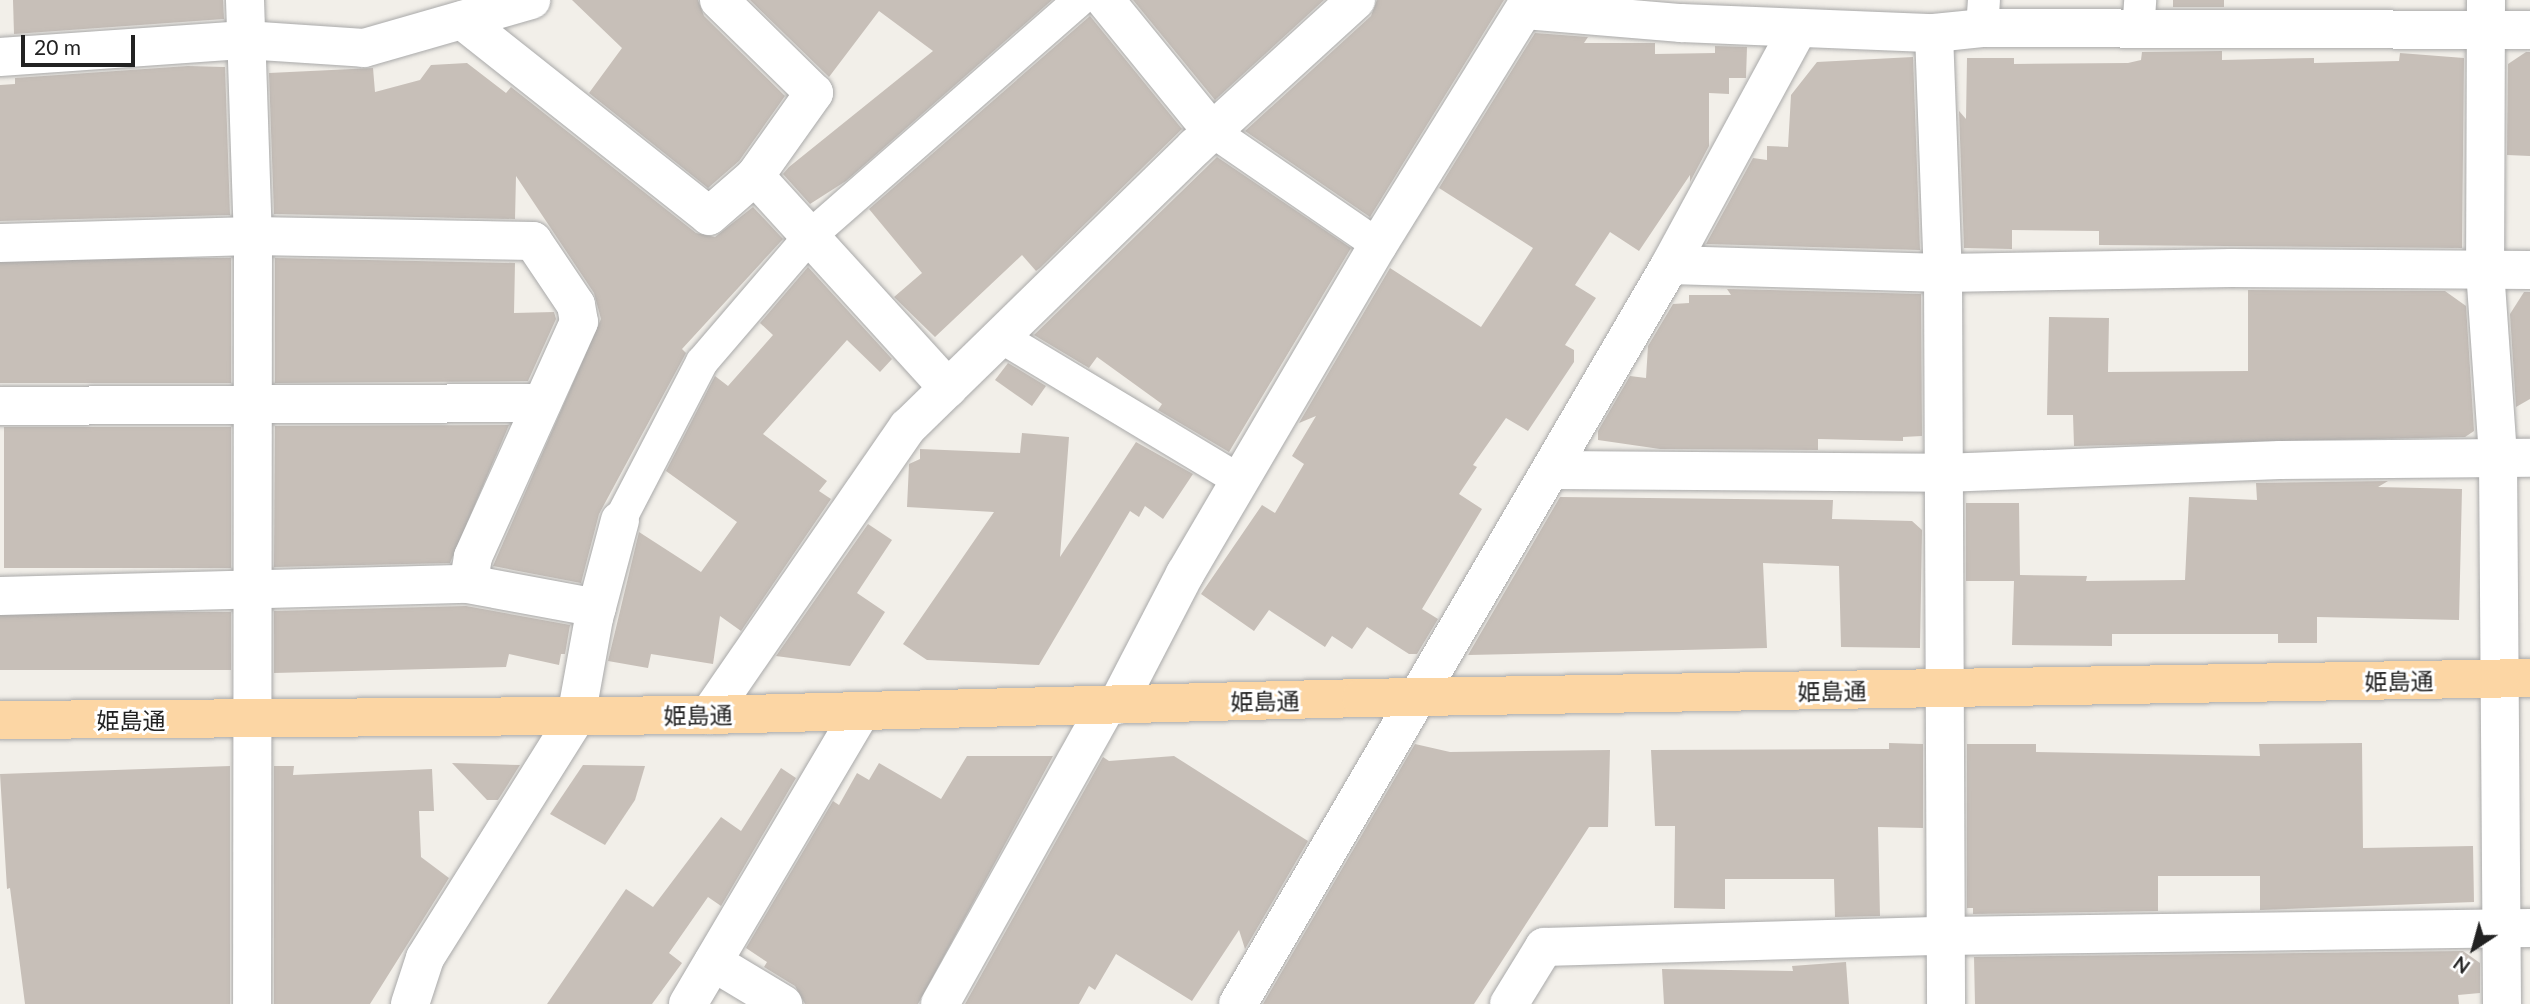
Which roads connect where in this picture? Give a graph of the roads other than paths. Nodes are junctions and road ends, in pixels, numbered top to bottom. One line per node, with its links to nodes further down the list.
1 (245, 0): 15 (street)
2 (531, 0): 12 (street)
3 (719, 0): 18 (street)
4 (1080, 0): 20 (street)
5 (1105, 0): 17 (street)
6 (1356, 0): 17 (street)
7 (1528, 5): 11 (street); 22 (street)
8 (1983, 14): 10 (street); 14 (street)
9 (2486, 15): 10 (street); 13 (street); 24 (street)
10 (2139, 16)
11 (1822, 19): 14 (street); 23 (street)
12 (462, 20): 15 (street); 18 (street)
13 (2530, 30)
14 (1934, 33): 26 (street)
15 (245, 40): 16 (street); 19 (street)
16 (0, 57)
17 (1212, 131): 22 (street); 27 (street)
18 (755, 176): 20 (street)
19 (253, 236): 21 (street); 29 (street); 30 (street)
20 (809, 237): 28 (street); 36 (street)
21 (0, 243)
22 (1378, 245): 35 (street)
23 (1670, 265): 26 (street); 33 (street)
24 (2485, 270): 25 (street); 26 (street); 32 (street)
25 (2530, 270)
26 (1943, 274): 34 (street)
27 (1001, 337): 28 (street); 35 (street)
28 (948, 388): 46 (street)
29 (252, 402): 30 (street); 31 (street); 38 (street)
30 (542, 403): 37 (street)
31 (0, 406)
32 (2514, 458): 34 (street); 41 (street)
33 (1552, 470): 34 (street); 43 (street)
34 (1943, 473): 42 (street)
35 (1241, 481): 44 (street)
36 (620, 520): 40 (street)
37 (468, 584): 38 (street); 40 (street)
38 (252, 590): 39 (street); 48 (street)
39 (0, 596)
40 (597, 608): 47 (street)
41 (2515, 679): 42 (main road, 姫島通); 50 (street)
42 (1945, 690): 43 (main road, 姫島通); 51 (street)
43 (1415, 698): 44 (main road, 姫島通); 59 (street)
44 (1112, 705): 45 (main road, 姫島通); 58 (street)
45 (861, 712): 46 (main road, 姫島通); 52 (street)
46 (709, 715): 47 (main road, 姫島通)
47 (576, 717): 48 (main road, 姫島通); 55 (street)
48 (251, 719): 49 (main road, 姫島通); 54 (street)
49 (0, 720)
50 (2515, 928): 51 (street); 61 (street)
51 (1943, 936): 53 (street); 60 (street)
52 (713, 962): 56 (street); 57 (street)
53 (1521, 1000)
54 (252, 1004)
55 (410, 1004)
56 (688, 1004)
57 (783, 1004)
58 (940, 1004)
59 (1238, 1004)
60 (1946, 1004)
61 (2502, 1004)

